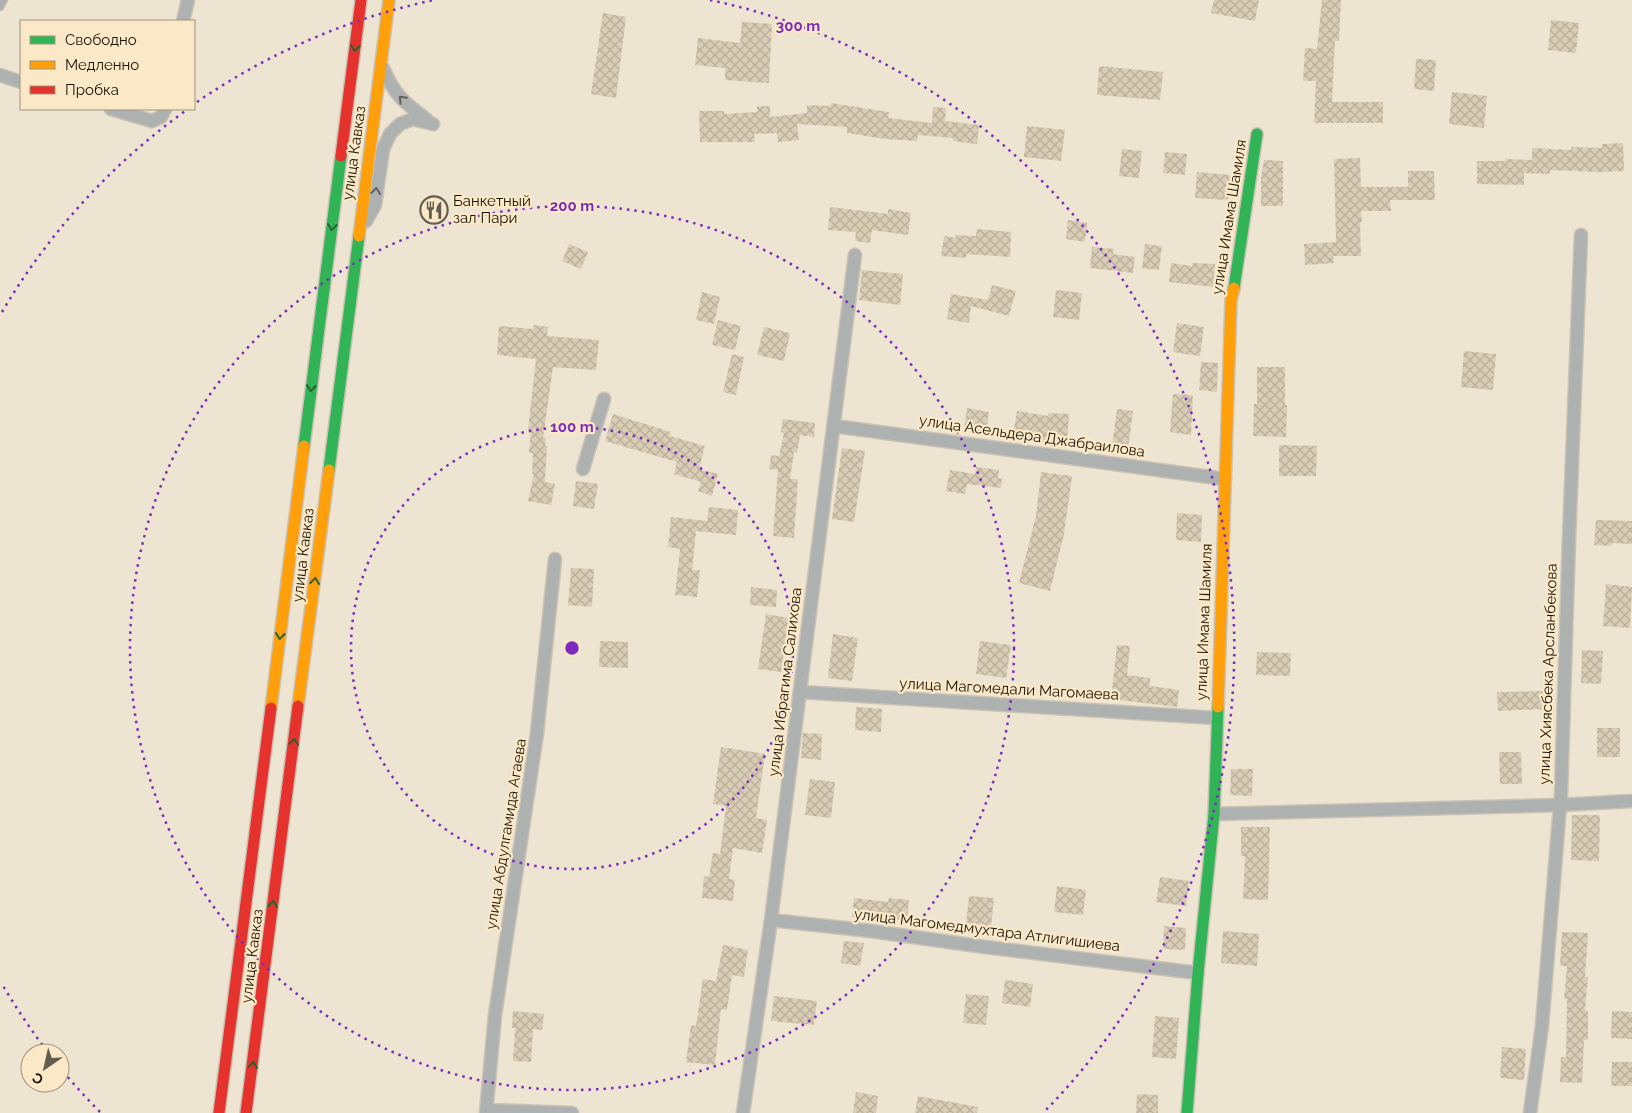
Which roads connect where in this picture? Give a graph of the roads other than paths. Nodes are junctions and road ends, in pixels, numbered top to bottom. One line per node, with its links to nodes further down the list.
1 (4, 0): 5 (lane)
2 (188, 0): 6 (street)
3 (361, 0): 29 (main road, улица Кавказ, one-way to 29)
4 (389, 0): 7 (main road, улица Кавказ)
5 (0, 7)
6 (184, 20)
7 (381, 64): 14 (main road, улица Кавказ); 14 (street, one-way to 7)
8 (0, 76): 9 (street)
9 (20, 82)
10 (114, 110): 11 (street)
11 (165, 110)
12 (1257, 134): 19 (main road, улица Имама Шамиля)
13 (1581, 235): 24 (street, улица Хиясбека Арсланбекова)
14 (359, 236): 30 (main road, улица Кавказ, one-way to 14)
15 (855, 255): 17 (street, улица Ибрагима Салихова)
16 (604, 399): 18 (street)
17 (834, 426): 19 (street, улица Асельдера Джабраилова); 21 (street, улица Ибрагима Салихова)
18 (584, 469)
19 (1225, 478): 22 (main road, улица Имама Шамиля)
20 (555, 559): 28 (street, улица Абдулгамида Агаева)
21 (800, 692): 22 (street, улица Магомедали Магомаева); 26 (street, улица Ибрагима Салихова)
22 (1216, 718): 25 (main road, улица Имама Шамиля)
23 (1632, 801): 24 (street)
24 (1560, 805): 25 (street); 34 (street, улица Хиясбека Арсланбекова)
25 (1214, 814): 27 (main road, улица Имама Шамиля)
26 (771, 920): 27 (street, улица Магомедмухтара Атлигишиева); 32 (street, улица Ибрагима Салихова)
27 (1198, 973): 33 (main road, улица Имама Шамиля)
28 (486, 1111): 31 (street)
29 (218, 1113)
30 (246, 1113)
31 (572, 1113)
32 (743, 1113)
33 (1188, 1113)
34 (1530, 1113)

